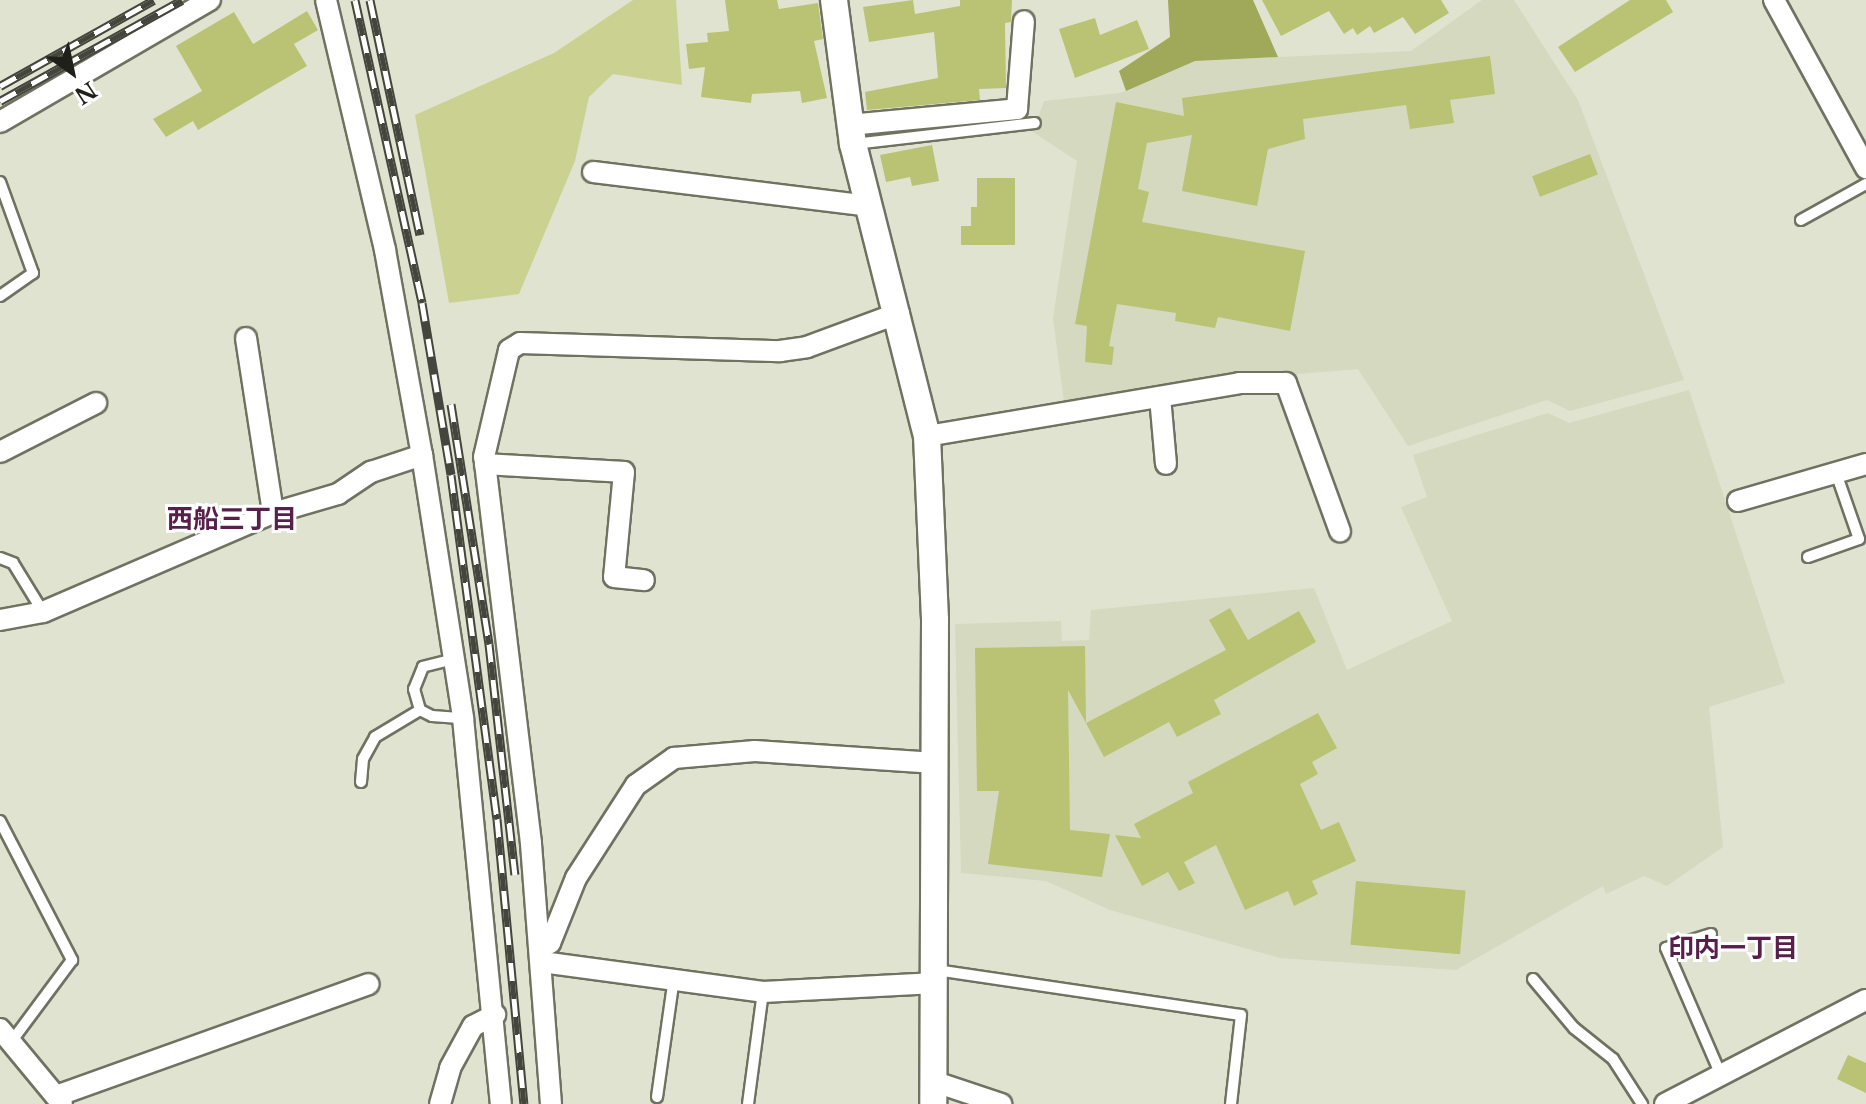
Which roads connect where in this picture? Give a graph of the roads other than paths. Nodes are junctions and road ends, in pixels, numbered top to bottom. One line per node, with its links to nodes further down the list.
1 (210, 0): 6 (street)
2 (326, 0): 22 (street)
3 (834, 0): 8 (street)
4 (1774, 0): 9 (street)
5 (1024, 21): 8 (street)
6 (0, 122)
7 (1035, 123): 8 (lane)
8 (851, 135): 13 (street)
9 (1866, 168)
10 (593, 172): 13 (street)
11 (0, 182): 15 (lane)
12 (1866, 184): 14 (lane)
13 (869, 206): 16 (street)
14 (1801, 220)
15 (0, 296)
16 (899, 313): 20 (street); 23 (street)
17 (246, 338): 28 (street)
18 (1160, 397): 20 (street); 24 (street); 29 (street)
19 (96, 403): 21 (street)
20 (927, 436): 38 (street)
21 (0, 452)
22 (422, 455): 28 (street); 35 (street)
23 (485, 464): 32 (street); 42 (street)
24 (1166, 464)
25 (1866, 464): 26 (street)
26 (1836, 473): 27 (street); 30 (lane)
27 (1738, 501)
28 (273, 513): 33 (street)
29 (1340, 531)
30 (1808, 557)
31 (0, 558): 33 (lane)
32 (644, 580)
33 (43, 612): 34 (street)
34 (0, 620)
35 (454, 659): 36 (lane); 37 (street)
36 (420, 710): 37 (lane); 39 (lane)
37 (463, 718): 49 (street)
38 (936, 763): 42 (street); 43 (street)
39 (361, 782)
40 (0, 821): 50 (lane)
41 (1711, 934): 51 (lane)
42 (541, 953): 44 (street); 57 (street)
43 (936, 977): 47 (street); 52 (street); 60 (lane)
44 (674, 978): 47 (street); 53 (lane)
45 (1533, 979): 61 (lane)
46 (369, 984): 54 (street)
47 (763, 992): 58 (lane)
48 (1866, 1000): 51 (street)
49 (495, 1015): 55 (street); 56 (street)
50 (5, 1035): 54 (street)
51 (1721, 1075): 62 (street)
52 (934, 1093): 59 (street)
53 (657, 1097)
54 (59, 1100)
55 (440, 1104)
56 (501, 1104)
57 (551, 1104)
58 (748, 1104)
59 (1001, 1104)
60 (1231, 1104)
61 (1642, 1104)
62 (1665, 1104)

